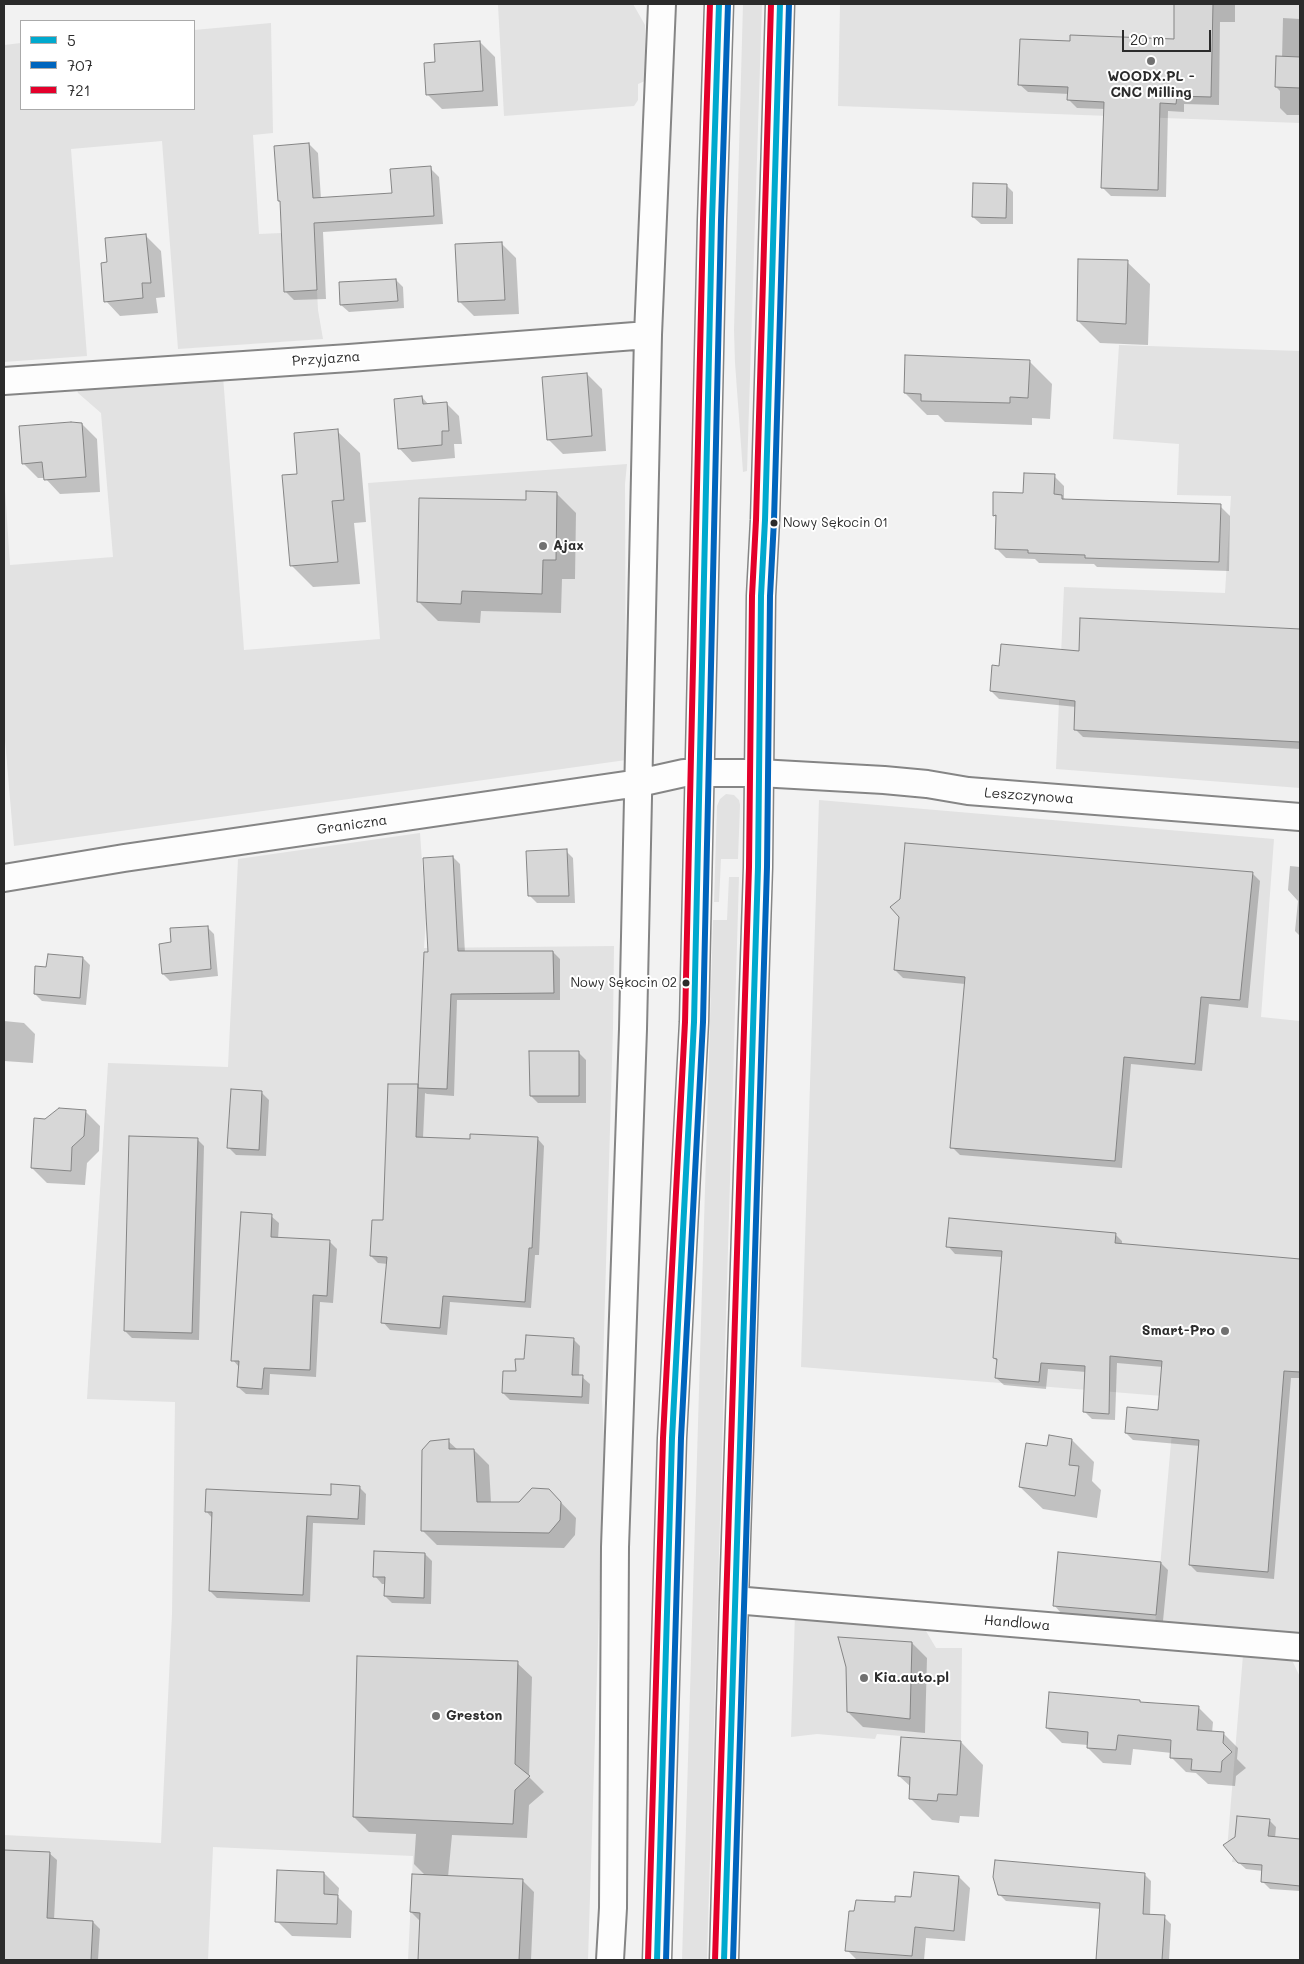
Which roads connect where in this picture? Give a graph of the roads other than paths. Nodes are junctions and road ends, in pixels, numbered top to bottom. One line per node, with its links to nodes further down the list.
1 (662, 4): 4 (street)
2 (719, 4): 6 (main road)
3 (780, 4): 7 (main road)
4 (648, 335): 5 (street, Przyjazna); 8 (street)
5 (4, 381)
6 (700, 772): 7 (street, Leszczynowa); 8 (street, Graniczna); 14 (main road)
7 (759, 774): 9 (street, Leszczynowa); 11 (main road)
8 (639, 783): 10 (street, Graniczna); 13 (street)
9 (1300, 817)
10 (4, 878)
11 (734, 1600): 12 (street, Handlowa); 15 (main road)
12 (1300, 1647)
13 (610, 1960)
14 (657, 1960)
15 (724, 1960)

